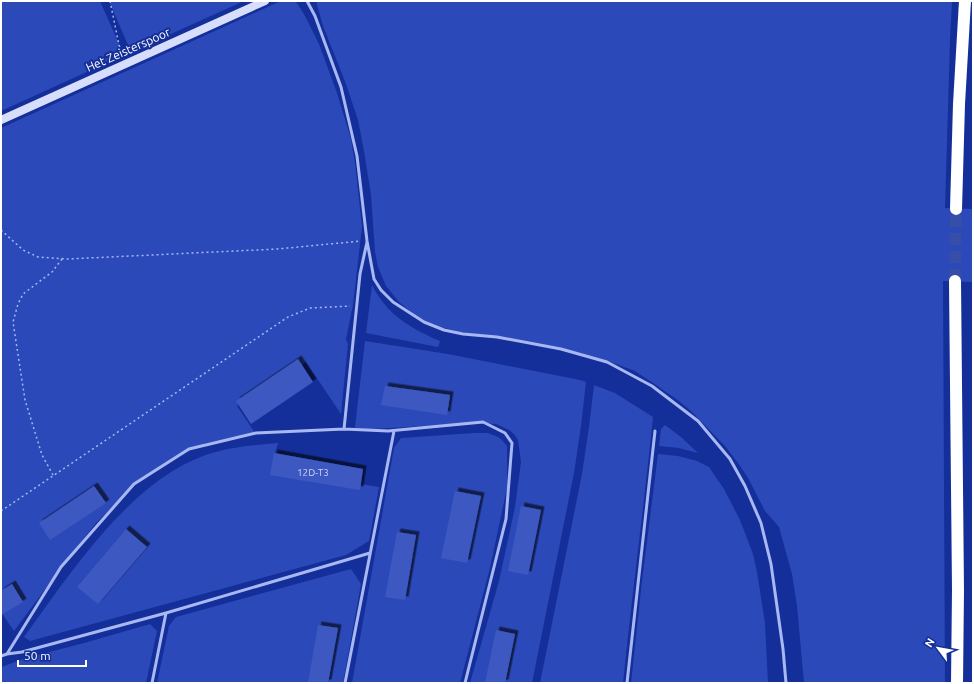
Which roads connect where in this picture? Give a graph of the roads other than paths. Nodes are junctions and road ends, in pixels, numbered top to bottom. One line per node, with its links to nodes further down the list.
1 (265, 1): 4 (street, Het Zeisterspoor)
2 (307, 1): 6 (lane)
3 (965, 1): 5 (highway)
4 (1, 120)
5 (956, 209)
6 (367, 240): 8 (lane); 19 (lane)
7 (955, 281): 20 (highway)
8 (344, 429): 9 (lane); 13 (lane)
9 (394, 430): 11 (lane); 17 (lane)
10 (655, 431): 18 (lane)
11 (370, 553): 12 (lane); 16 (lane)
12 (166, 613): 13 (lane); 15 (lane)
13 (7, 654): 14 (lane)
14 (1, 656)
15 (152, 683)
16 (346, 683)
17 (465, 683)
18 (627, 683)
19 (786, 683)
20 (957, 683)

